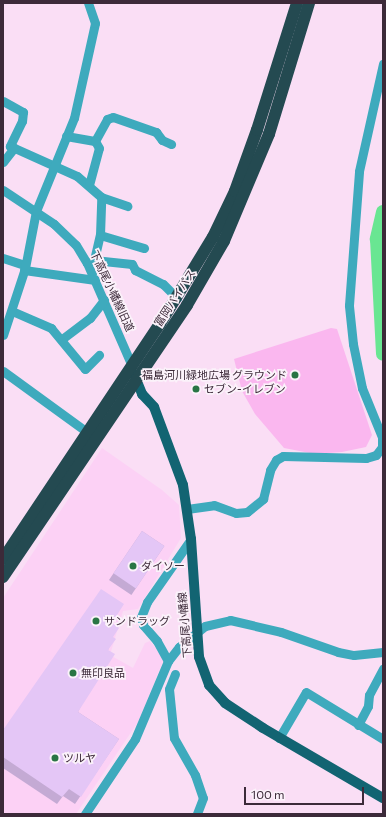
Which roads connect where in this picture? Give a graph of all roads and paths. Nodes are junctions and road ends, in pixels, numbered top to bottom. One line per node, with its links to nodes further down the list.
1 (88, 3): 6 (street)
2 (297, 3): 24 (highway, 富岡バイパス)
3 (309, 3): 32 (highway, 富岡バイパス)
4 (383, 64): 34 (street)
5 (3, 101): 9 (street)
6 (66, 136): 7 (street); 12 (street)
7 (95, 142): 8 (street); 13 (street)
8 (172, 144)
9 (14, 148): 10 (street); 11 (street); 12 (street)
10 (3, 150)
11 (3, 162)
12 (55, 165): 13 (street); 17 (street)
13 (89, 185): 15 (street)
14 (3, 190): 17 (street, 下高尾小幡線旧道)
15 (101, 197): 16 (street); 18 (street)
16 (127, 206)
17 (36, 211): 21 (street, 下高尾小幡線旧道); 22 (street)
18 (100, 235): 19 (street); 21 (street)
19 (144, 248)
20 (3, 258): 22 (street)
21 (91, 262): 23 (street, 下高尾小幡線旧道); 24 (street)
22 (25, 268): 23 (street); 26 (street)
23 (95, 280): 25 (street, 下高尾小幡線旧道)
24 (176, 298): 30 (highway, 富岡バイパス)
25 (104, 300): 28 (street); 30 (street, 下高尾小幡線旧道)
26 (12, 311): 27 (street); 28 (street)
27 (3, 335)
28 (62, 339): 29 (street)
29 (99, 355)
30 (132, 366): 32 (main road, 下高尾小幡線); 33 (highway, 富岡バイパス)
31 (3, 371): 33 (street)
32 (136, 382): 34 (main road, 下高尾小幡線); 37 (highway, 富岡バイパス)
33 (87, 432): 36 (highway, 富岡バイパス)
34 (187, 509): 35 (main road, 下高尾小幡線)
35 (190, 539): 38 (main road, 下高尾小幡線); 40 (street)
36 (3, 559)
37 (3, 577)
38 (197, 633): 39 (street); 40 (street); 46 (main road, 下高尾小幡線)
39 (383, 652)
40 (168, 661): 43 (street)
41 (383, 669): 45 (street)
42 (175, 674): 44 (street)
43 (156, 689): 44 (street); 49 (street)
44 (169, 694): 50 (street)
45 (358, 725): 46 (street); 47 (street)
46 (279, 738): 48 (main road, 下高尾小幡線)
47 (383, 739)
48 (383, 798)
49 (85, 814)
50 (197, 814)

